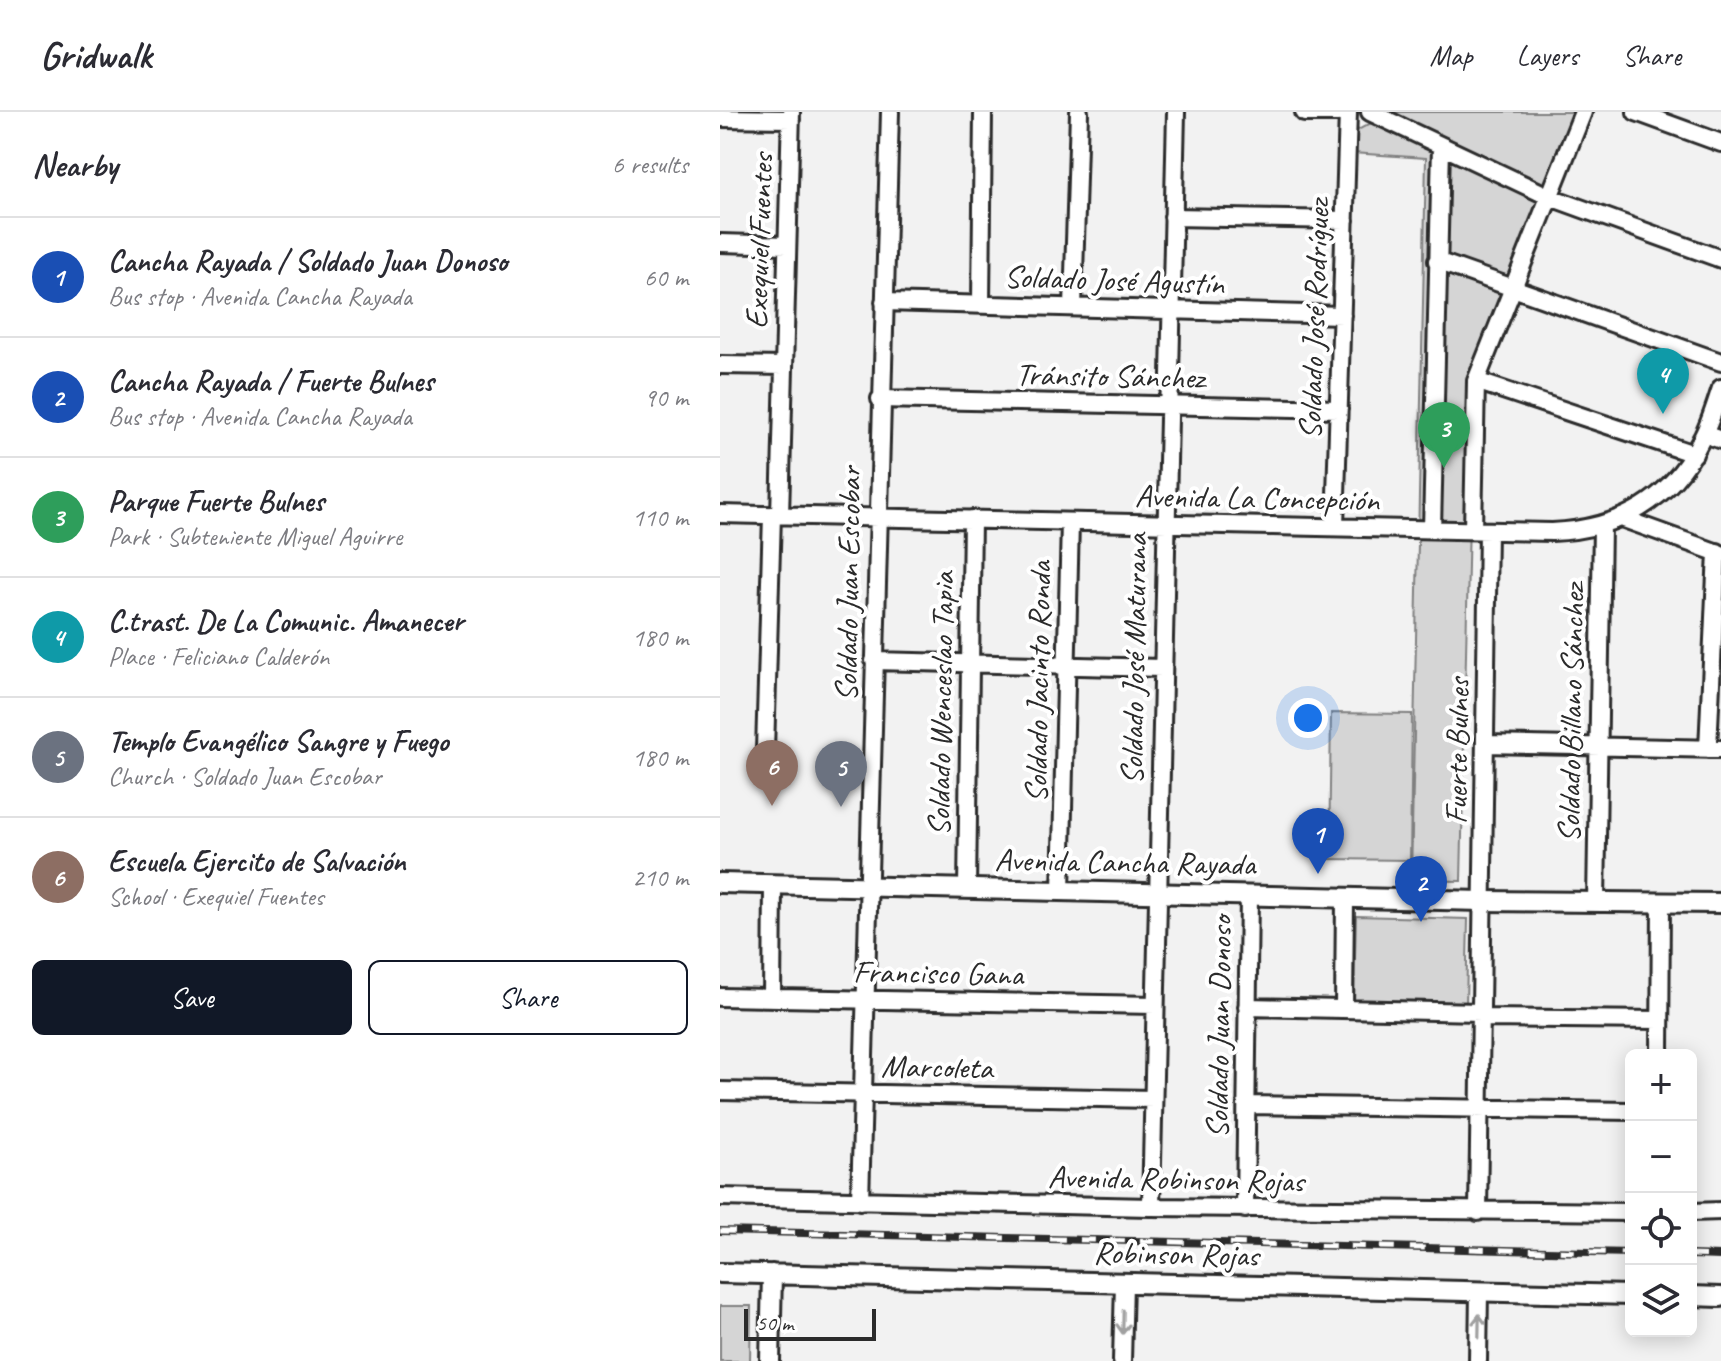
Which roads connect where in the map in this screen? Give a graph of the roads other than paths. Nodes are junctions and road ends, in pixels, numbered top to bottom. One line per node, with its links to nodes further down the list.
1 (890, 112): 23 (street, Soldado Juan Escobar)
2 (983, 112): 24 (street)
3 (1079, 112): 25 (street)
4 (1176, 112): 16 (street, Soldado José Maturana)
5 (1305, 112): 6 (street)
6 (1338, 112)
7 (1348, 112): 17 (street, Soldado José Rodríguez)
8 (1370, 112): 14 (street)
9 (1583, 112): 15 (street)
10 (1636, 112): 13 (street)
11 (791, 116): 12 (street); 19 (street, Exequiel Fuentes)
12 (720, 118)
13 (1721, 143)
14 (1441, 146): 15 (street); 21 (street)
15 (1550, 197): 20 (street); 22 (street)
16 (1173, 217): 17 (street); 26 (street, Soldado José Maturana)
17 (1345, 220): 27 (street, Soldado José Rodríguez)
18 (720, 243): 19 (street)
19 (787, 245): 30 (street, Exequiel Fuentes)
20 (1721, 259)
21 (1437, 261): 22 (street); 48 (street)
22 (1514, 288): 28 (street); 31 (street)
23 (884, 302): 24 (street, Soldado José Agustín); 33 (street, Soldado Juan Escobar)
24 (981, 304): 25 (street, Soldado José Agustín)
25 (1073, 307): 26 (street, Soldado José Agustín)
26 (1170, 310): 27 (street, Soldado José Agustín); 34 (street, Soldado José Maturana)
27 (1342, 315): 35 (street, Soldado José Rodríguez)
28 (1721, 362)
29 (720, 365): 30 (street)
30 (784, 366): 40 (street, Exequiel Fuentes)
31 (1476, 381): 38 (street); 49 (street, Fuerte Bulnes)
32 (1721, 388): 36 (street, Avenida La Concepción)
33 (880, 399): 34 (street, Tránsito Sánchez); 41 (street, Soldado Juan Escobar)
34 (1168, 405): 35 (street, Tránsito Sánchez); 45 (street, Soldado José Maturana)
35 (1339, 409): 47 (street, Soldado José Rodríguez)
36 (1704, 434): 37 (street); 38 (street, Avenida La Concepción)
37 (1721, 440)
38 (1694, 454): 42 (street, Avenida La Concepción)
39 (720, 514): 40 (street, Avenida La Concepción)
40 (776, 515): 41 (street, Avenida La Concepción); 58 (street, Exequiel Fuentes)
41 (878, 517): 43 (street, Avenida La Concepción); 51 (street, Soldado Juan Escobar)
42 (1621, 518): 46 (street, Avenida La Concepción); 50 (street)
43 (972, 519): 44 (street, Avenida La Concepción); 52 (street, Soldado Wenceslao Tapia)
44 (1070, 522): 45 (street, Avenida La Concepción); 53 (street, Soldado Jacinto Ronda)
45 (1165, 524): 47 (street, Avenida La Concepción); 54 (street, Soldado José Maturana)
46 (1602, 526): 49 (street, Avenida La Concepción); 56 (street, Soldado Billano Sánchez)
47 (1335, 527): 48 (street, Avenida La Concepción)
48 (1432, 529): 49 (street, Avenida La Concepción)
49 (1481, 530): 55 (street, Fuerte Bulnes)
50 (1719, 553): 57 (street)
51 (874, 661): 52 (street); 61 (street, Soldado Juan Escobar)
52 (970, 663): 53 (street); 62 (street, Soldado Wenceslao Tapia)
53 (1066, 666): 54 (street); 63 (street, Soldado Jacinto Ronda)
54 (1162, 668): 64 (street, Soldado José Maturana)
55 (1485, 744): 56 (street); 67 (street, Fuerte Bulnes)
56 (1599, 746): 57 (street); 68 (street, Soldado Billano Sánchez)
57 (1714, 749)
58 (765, 750)
59 (720, 883): 60 (street, Avenida Cancha Rayada)
60 (773, 884): 61 (street, Avenida Cancha Rayada); 72 (street)
61 (869, 886): 62 (street, Avenida Cancha Rayada); 73 (street, Soldado Juan Escobar)
62 (967, 889): 63 (street, Avenida Cancha Rayada)
63 (1061, 891): 64 (street, Avenida Cancha Rayada)
64 (1157, 893): 65 (street, Avenida Cancha Rayada); 74 (street, Soldado José Maturana)
65 (1249, 895): 66 (street, Avenida Cancha Rayada); 75 (street, Soldado Juan Donoso)
66 (1345, 897): 67 (street, Avenida Cancha Rayada); 76 (street)
67 (1483, 901): 68 (street, Avenida Cancha Rayada); 77 (street, Fuerte Bulnes)
68 (1596, 902): 69 (street, Avenida Cancha Rayada)
69 (1661, 903): 70 (street, Avenida Cancha Rayada); 78 (street)
70 (1721, 903)
71 (720, 997): 72 (street, Francisco Gana)
72 (772, 998): 73 (street, Francisco Gana)
73 (866, 1000): 74 (street, Francisco Gana); 81 (street, Soldado Juan Escobar)
74 (1155, 1005): 82 (street, Soldado José Maturana)
75 (1247, 1007): 76 (street); 83 (street, Soldado Juan Donoso)
76 (1344, 1009): 77 (street)
77 (1481, 1015): 78 (street); 84 (street, Fuerte Bulnes)
78 (1660, 1020): 79 (street)
79 (1660, 1049)
80 (720, 1091): 81 (street, Marcoleta)
81 (863, 1094): 82 (street, Marcoleta); 87 (street, Soldado Juan Escobar)
82 (1153, 1099): 88 (street, Soldado José Maturana)
83 (1246, 1105): 84 (street); 89 (street, Soldado Juan Donoso)
84 (1480, 1109): 85 (street); 91 (street, Fuerte Bulnes)
85 (1625, 1111)
86 (720, 1197): 87 (street, Avenida Robinson Rojas)
87 (860, 1201): 88 (street, Avenida Robinson Rojas)
88 (1151, 1207): 89 (street, Avenida Robinson Rojas)
89 (1245, 1209): 91 (street, Avenida Robinson Rojas)
90 (1721, 1211): 93 (street)
91 (1478, 1212): 92 (street, Avenida Robinson Rojas)
92 (1625, 1212)
93 (1697, 1212)
94 (720, 1273): 95 (street, Robinson Rojas)
95 (772, 1274): 96 (street, Robinson Rojas); 101 (street)
96 (1124, 1282): 97 (street, Robinson Rojas); 102 (street, one-way to 102)
97 (1479, 1291): 98 (street, Robinson Rojas); 103 (street, one-way to 97)
98 (1625, 1295)
99 (1697, 1296): 100 (street)
100 (1721, 1297)
101 (770, 1361)
102 (1122, 1361)
103 (1478, 1361)

